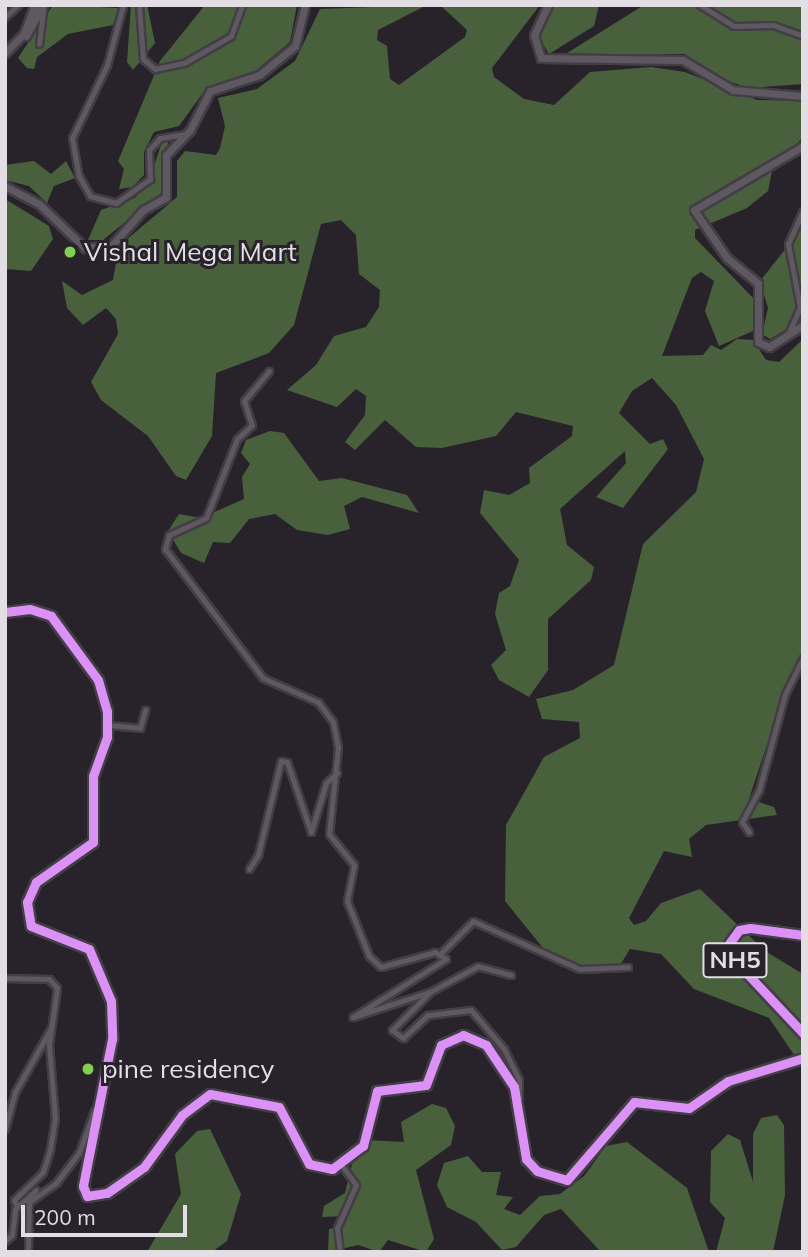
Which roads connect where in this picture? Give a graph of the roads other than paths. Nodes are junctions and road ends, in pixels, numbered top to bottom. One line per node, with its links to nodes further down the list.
1 (18, 5): 10 (street)
2 (35, 5): 12 (main road)
3 (44, 5): 12 (main road); 13 (street)
4 (123, 5): 16 (street)
5 (139, 5): 6 (street)
6 (242, 5)
7 (305, 5): 16 (main road)
8 (548, 5): 15 (main road)
9 (700, 5): 11 (street)
10 (5, 17)
11 (803, 37)
12 (15, 43): 14 (main road)
13 (39, 44)
14 (5, 53)
15 (803, 96)
16 (186, 134): 18 (main road)
17 (803, 146): 21 (main road)
18 (5, 186)
19 (803, 211): 21 (street)
20 (803, 325): 21 (main road)
21 (787, 334)
22 (269, 371): 27 (street)
23 (5, 612): 26 (highway)
24 (803, 658): 28 (street)
25 (145, 710): 26 (street)
26 (108, 725): 39 (highway)
27 (337, 773): 29 (street); 31 (street)
28 (749, 832)
29 (249, 869)
30 (803, 935): 37 (highway, NH5)
31 (441, 953): 32 (street); 35 (street)
32 (628, 967)
33 (511, 975): 35 (street)
34 (5, 978): 36 (street)
35 (430, 992): 40 (street)
36 (51, 1028): 41 (street); 44 (street)
37 (803, 1033)
38 (803, 1058): 40 (highway)
39 (103, 1092): 42 (highway); 43 (street)
40 (519, 1099): 42 (highway)
41 (5, 1129)
42 (341, 1164): 47 (street)
43 (39, 1190): 44 (street); 46 (street)
44 (17, 1206): 45 (street)
45 (5, 1241)
46 (28, 1252)
47 (340, 1252)

